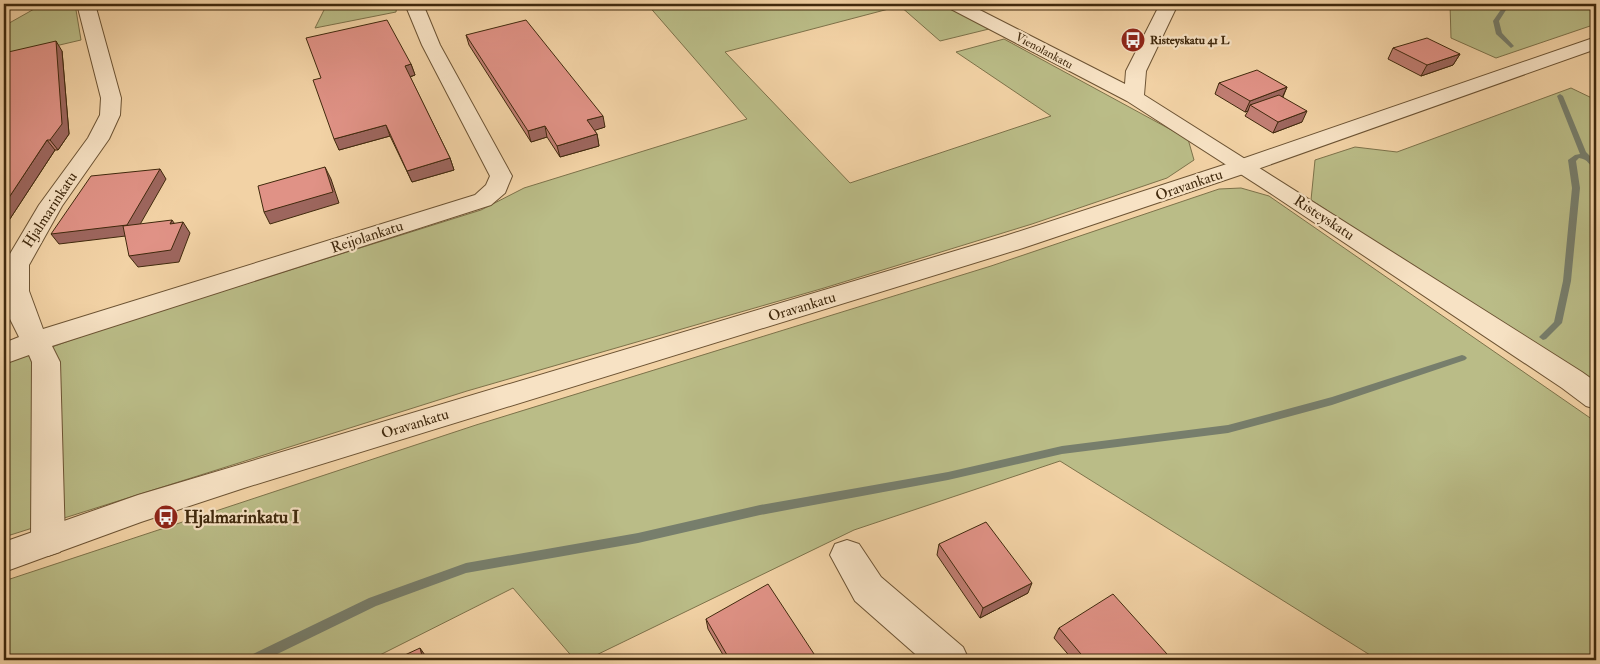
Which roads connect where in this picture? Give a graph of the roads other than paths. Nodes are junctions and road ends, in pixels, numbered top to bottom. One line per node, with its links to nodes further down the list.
1 (86, 4): 8 (street, Hjalmarinkatu)
2 (414, 4): 8 (street, Reijolankatu)
3 (955, 4): 6 (street, Vienolankatu)
4 (1168, 4): 6 (street)
5 (1596, 42): 7 (street, Oravankatu)
6 (1134, 97): 7 (street, Risteyskatu)
7 (1244, 166): 10 (street, Risteyskatu); 11 (street, Oravankatu)
8 (37, 341): 9 (street, Reijolankatu); 11 (street, Hjalmarinkatu)
9 (4, 354)
10 (1596, 398)
11 (48, 541): 13 (street, Oravankatu)
12 (847, 555): 14 (street)
13 (4, 557)
14 (950, 660)

